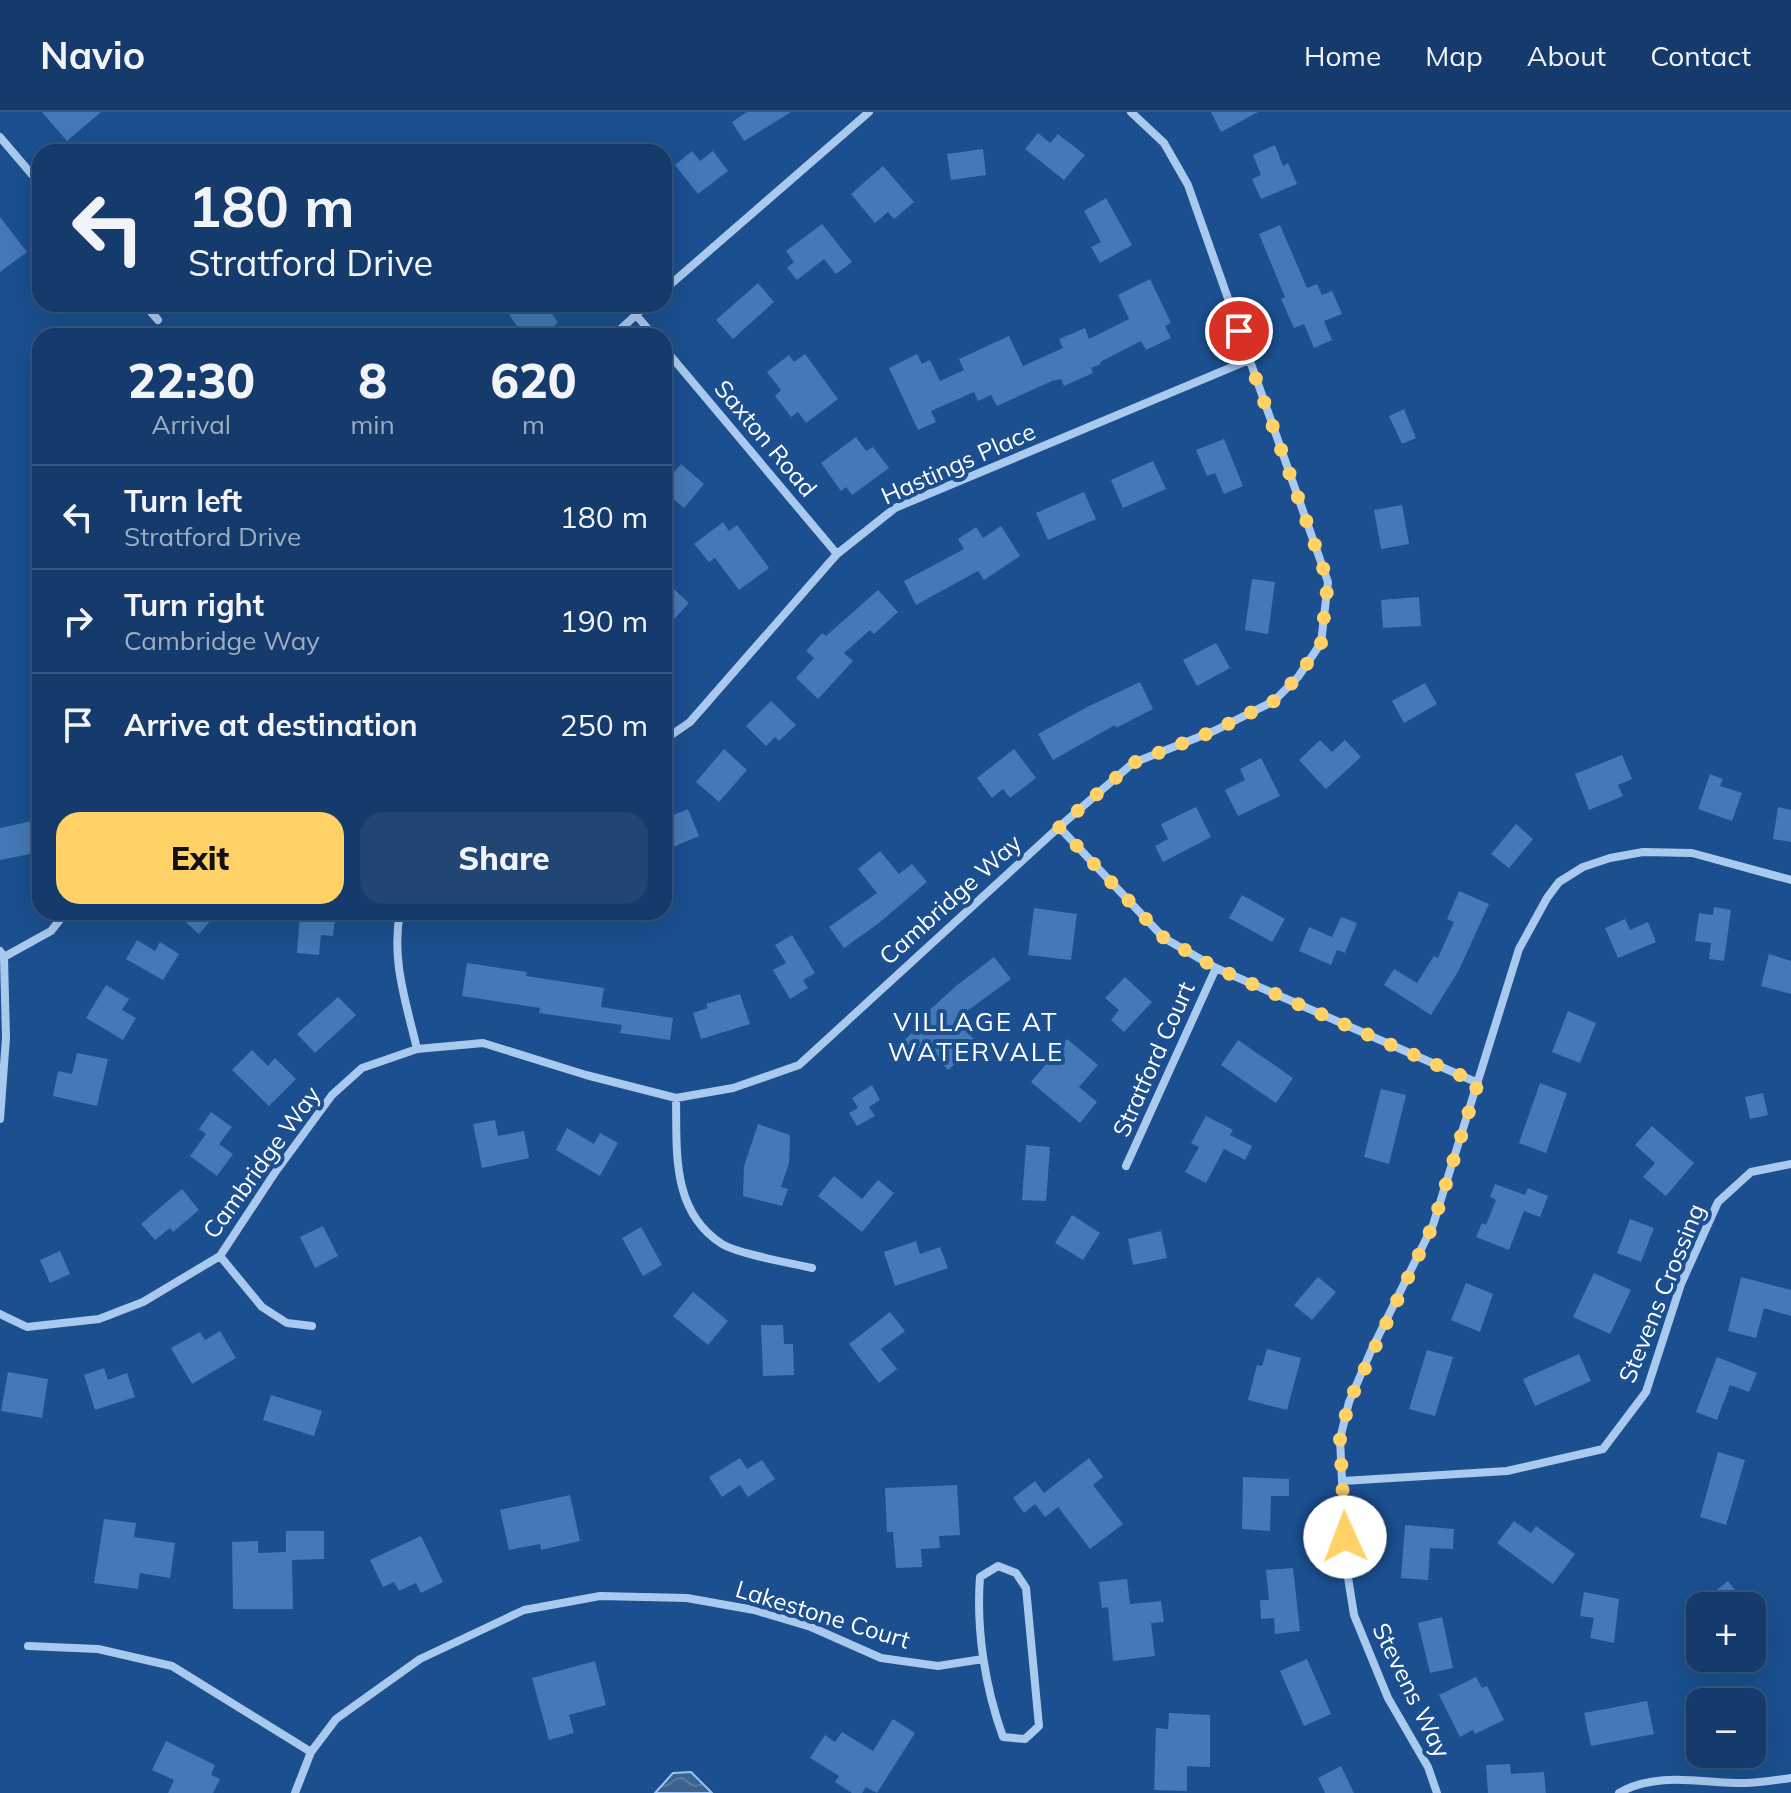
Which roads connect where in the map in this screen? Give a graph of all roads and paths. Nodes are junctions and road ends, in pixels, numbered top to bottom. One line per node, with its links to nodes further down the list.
1 (869, 112): 5 (street)
2 (1131, 112): 13 (street, Cambridge Way)
3 (0, 137): 4 (street)
4 (32, 175)
5 (672, 283)
6 (151, 312): 9 (street)
7 (639, 312): 8 (street)
8 (636, 315): 10 (street); 11 (street)
9 (158, 320)
10 (622, 328)
11 (647, 328)
12 (672, 358): 14 (street, Saxton Road)
13 (1249, 360): 14 (street, Hastings Place); 16 (street, Cambridge Way)
14 (837, 554): 15 (street, Hastings Place)
15 (672, 734)
16 (1059, 827): 21 (street); 24 (street, Cambridge Way)
17 (1791, 880): 23 (street, Stevens Way)
18 (60, 920): 20 (street)
19 (399, 920): 22 (street)
20 (2, 954): 25 (street)
21 (1216, 968): 23 (street); 27 (street, Stratford Court)
22 (417, 1049): 24 (street, Cambridge Way); 28 (street, Cambridge Way)
23 (1478, 1083): 32 (street, Stevens Way)
24 (676, 1098): 29 (street)
25 (0, 1119)
26 (1791, 1164): 32 (street, Stevens Crossing)
27 (1126, 1166)
28 (220, 1256): 30 (street, Cambridge Way); 31 (street)
29 (812, 1268)
30 (0, 1314)
31 (312, 1326)
32 (1343, 1481): 38 (street, Stevens Way)
33 (28, 1646): 35 (street)
34 (983, 1659): 34 (street); 35 (street, Lakestone Court)
35 (311, 1752): 37 (street, Lakestone Court)
36 (1791, 1778): 39 (street)
37 (295, 1793)
38 (1437, 1793)
39 (1619, 1793)

